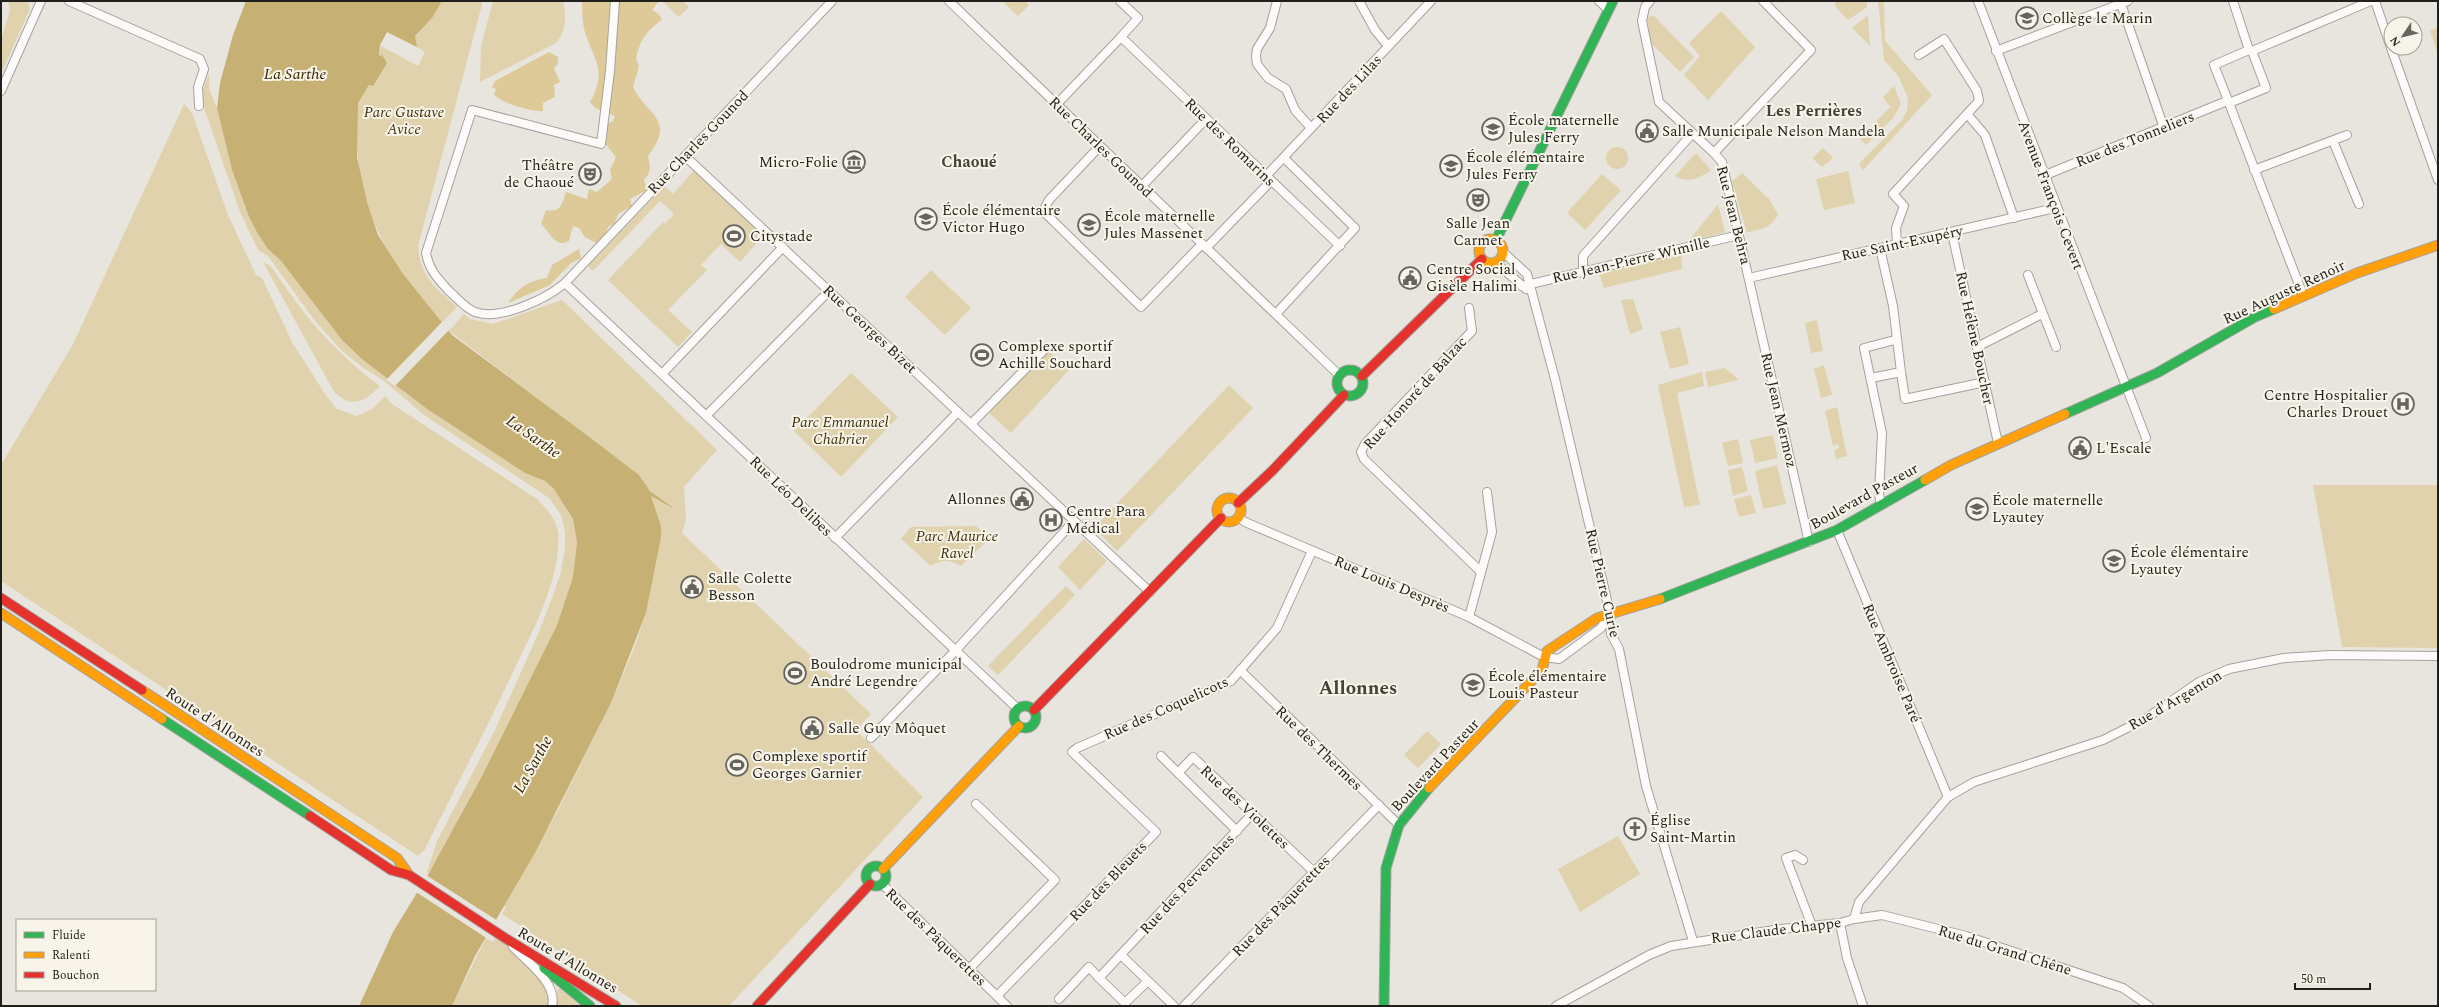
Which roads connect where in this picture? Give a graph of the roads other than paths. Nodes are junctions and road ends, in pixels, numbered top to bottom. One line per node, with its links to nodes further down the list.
1 (41, 1): 27 (street)
2 (69, 1): 30 (street)
3 (615, 1): 65 (street, Rue Charles Gounod)
4 (832, 1): 40 (street, Rue Charles Gounod)
5 (950, 1): 29 (street, Rue Charles Gounod)
6 (1120, 1): 21 (street)
7 (1277, 1): 33 (street)
8 (1359, 1): 22 (street)
9 (1431, 1): 22 (street, Rue des Lilas)
10 (1599, 1): 19 (street)
11 (1613, 1): 19 (street)
12 (1650, 1): 35 (street)
13 (1763, 1): 39 (street, Rue Jean Behra)
14 (1978, 1): 24 (street, Avenue François Cevert)
15 (2233, 1): 23 (street)
16 (2371, 1): 23 (street)
17 (2374, 1): 20 (street)
18 (2124, 2): 24 (street); 34 (street)
19 (1609, 10): 52 (street)
20 (2383, 26)
21 (1121, 37): 29 (street); 32 (street, Rue des Romarins)
22 (1388, 46): 33 (street, Rue des Lilas)
23 (2251, 50): 28 (street); 28 (street, Rue des Tonneliers)
24 (1996, 52): 43 (street, Avenue François Cevert)
25 (1919, 55): 31 (street)
26 (2394, 56): 45 (street)
27 (1, 91)
28 (2228, 102): 34 (street, Rue des Tonneliers); 42 (street)
29 (1057, 104): 38 (street, Rue Charles Gounod)
30 (199, 106)
31 (1968, 115): 49 (street); 53 (street)
32 (1206, 119): 44 (street, Rue des Romarins); 46 (street)
33 (1311, 128): 41 (street, Rue des Lilas)
34 (2164, 128): 43 (street, Rue des Tonneliers)
35 (1692, 134): 39 (street); 62 (street)
36 (2347, 135): 37 (street)
37 (2333, 141): 42 (street); 47 (street)
38 (1100, 146): 46 (street, Rue Charles Gounod); 55 (street, Rue des Lilas)
39 (1714, 153): 51 (street, Rue Jean Behra)
40 (685, 156): 57 (street, Rue Georges Bizet); 65 (street, Rue Charles Gounod)
41 (1284, 158): 44 (street, Rue des Lilas); 56 (street)
42 (2254, 170): 68 (street)
43 (2043, 176): 48 (street, Avenue François Cevert)
44 (1268, 178): 55 (street, Rue des Lilas); 56 (street, Rue des Romarins)
45 (2438, 180)
46 (1142, 186): 55 (street, Rue Charles Gounod)
47 (2359, 204)
48 (2055, 208): 49 (street, Rue Saint-Exupéry); 82 (street, Avenue François Cevert)
49 (2014, 218): 50 (street, Rue Saint-Exupéry)
50 (1952, 233): 53 (street, Rue Saint-Exupéry); 75 (street, Rue Hélène Boucher)
51 (1739, 235): 62 (street, Rue Jean-Pierre Wimille); 64 (street, Rue Jean Behra)
52 (1496, 240): 59 (street); 60 (street)
53 (1897, 244): 58 (street, Rue Saint-Exupéry)
54 (2438, 245): 68 (street, Rue Auguste Renoir)
55 (1204, 246): 70 (street, Rue Charles Gounod)
56 (1340, 246): 70 (street)
57 (783, 247): 67 (street, Rue Georges Bizet); 77 (street)
58 (1880, 248): 64 (street, Rue Saint-Exupéry); 72 (street)
59 (1503, 252): 61 (street); 66 (street, Rue Pierre Curie)
60 (1482, 259): 61 (street); 79 (street)
61 (1495, 262): 66 (street)
62 (1583, 272): 66 (street, Rue Jean-Pierre Wimille)
63 (2028, 276): 71 (street)
64 (1749, 278): 97 (street, Rue Jean Mermoz)
65 (565, 283): 77 (street, Rue Léo Delibes)
66 (1526, 285): 103 (street, Rue Pierre Curie)
67 (829, 291): 84 (street, Rue Georges Bizet); 85 (street)
68 (2303, 295): 82 (street, Rue Auguste Renoir)
69 (1468, 308): 99 (street, Rue Honoré de Balzac)
70 (1276, 314): 78 (street, Rue Charles Gounod)
71 (2042, 314): 73 (street); 75 (street)
72 (1895, 340): 76 (street); 80 (street)
73 (2056, 346)
74 (1047, 347): 86 (street)
75 (1977, 347): 81 (street, Rue Hélène Boucher)
76 (1900, 372): 80 (street); 81 (street)
77 (662, 374): 85 (street, Rue Léo Delibes)
78 (1339, 375): 79 (street); 83 (street)
79 (1362, 376): 83 (street)
80 (1871, 378): 91 (street)
81 (1985, 382): 88 (street, Rue Hélène Boucher)
82 (2126, 388): 87 (street, Avenue François Cevert); 88 (street, Boulevard Pasteur)
83 (1344, 395): 90 (street)
84 (958, 412): 86 (street, Rue Georges Bizet); 96 (street)
85 (706, 416): 96 (street, Rue Léo Delibes)
86 (971, 424): 94 (street, Rue Georges Bizet)
87 (2146, 438)
88 (1998, 443): 91 (street, Boulevard Pasteur)
89 (1487, 492): 99 (street)
90 (1238, 502): 92 (street); 93 (street)
91 (1881, 504): 95 (street, Boulevard Pasteur)
92 (1238, 517): 93 (street); 98 (street, Rue Louis Desprès)
93 (1220, 518): 100 (street)
94 (1074, 520): 100 (street, Rue Georges Bizet); 105 (street)
95 (1837, 530): 97 (street, Boulevard Pasteur); 116 (street, Rue Ambroise Paré)
96 (835, 538): 105 (street, Rue Léo Delibes)
97 (1809, 542): 103 (street, Boulevard Pasteur)
98 (1312, 551): 104 (street, Rue Louis Desprès); 108 (street, Rue des Coquelicots)
99 (1481, 572): 104 (street)
100 (1150, 592): 110 (street)
101 (1, 598): 125 (street, Route d'Allonnes)
102 (1, 613): 125 (street, Route d'Allonnes)
103 (1610, 614): 107 (street, Boulevard Pasteur); 132 (street, Rue Pierre Curie)
104 (1469, 617): 107 (street, Rue Louis Desprès)
105 (956, 650): 109 (street, Rue Léo Delibes); 112 (street)
106 (2438, 656): 116 (street, Rue d'Argenton)
107 (1544, 657): 120 (street, Boulevard Pasteur)
108 (1240, 670): 113 (street, Rue des Coquelicots); 118 (street, Rue des Thermes)
109 (1018, 708): 110 (street); 111 (street)
110 (1034, 710): 111 (street)
111 (1019, 726): 123 (street)
112 (871, 738)
113 (1072, 752): 137 (street, Rue des Bleuets)
114 (1160, 756): 115 (street, Rue des Violettes)
115 (1178, 773): 119 (street, Rue des Violettes); 121 (street, Rue des Violettes)
116 (1948, 797): 128 (street, Rue Claude Chappe)
117 (976, 804): 134 (street)
118 (1379, 805): 120 (street, Rue des Thermes); 124 (street, Rue des Pâquerettes)
119 (1252, 814): 121 (street, Rue des Pervenches); 124 (street, Rue des Violettes)
120 (1400, 824): 146 (street, Boulevard Pasteur)
121 (1237, 831): 133 (street, Rue des Pervenches)
122 (1803, 860): 130 (street)
123 (883, 869): 126 (street); 127 (street)
124 (1314, 872): 145 (street, Rue des Pâquerettes)
125 (409, 875): 131 (street, Route d'Allonnes)
126 (870, 884): 127 (street); 142 (street)
127 (882, 884): 134 (street, Rue des Pâquerettes)
128 (1854, 920): 129 (street, Rue Claude Chappe); 149 (street, Rue du Grand Chêne)
129 (1840, 923): 130 (street, Rue Claude Chappe); 148 (street)
130 (1812, 926): 132 (street, Rue Claude Chappe)
131 (501, 936): 139 (street); 140 (street, Route d'Allonnes); 141 (street, Route d'Allonnes)
132 (1693, 941): 147 (street, Rue Claude Chappe)
133 (1121, 954): 135 (street, Rue des Pervenches); 136 (street)
134 (969, 970): 137 (street, Rue des Pâquerettes)
135 (1099, 978): 136 (street); 138 (street)
136 (1148, 981): 144 (street)
137 (996, 996): 143 (street, Rue des Pâquerettes)
138 (1059, 999)
139 (552, 1006)
140 (590, 1006)
141 (616, 1006)
142 (758, 1006)
143 (1007, 1006)
144 (1174, 1006)
145 (1184, 1006)
146 (1384, 1006)
147 (1556, 1006)
148 (1863, 1006)
149 (2150, 1006)

